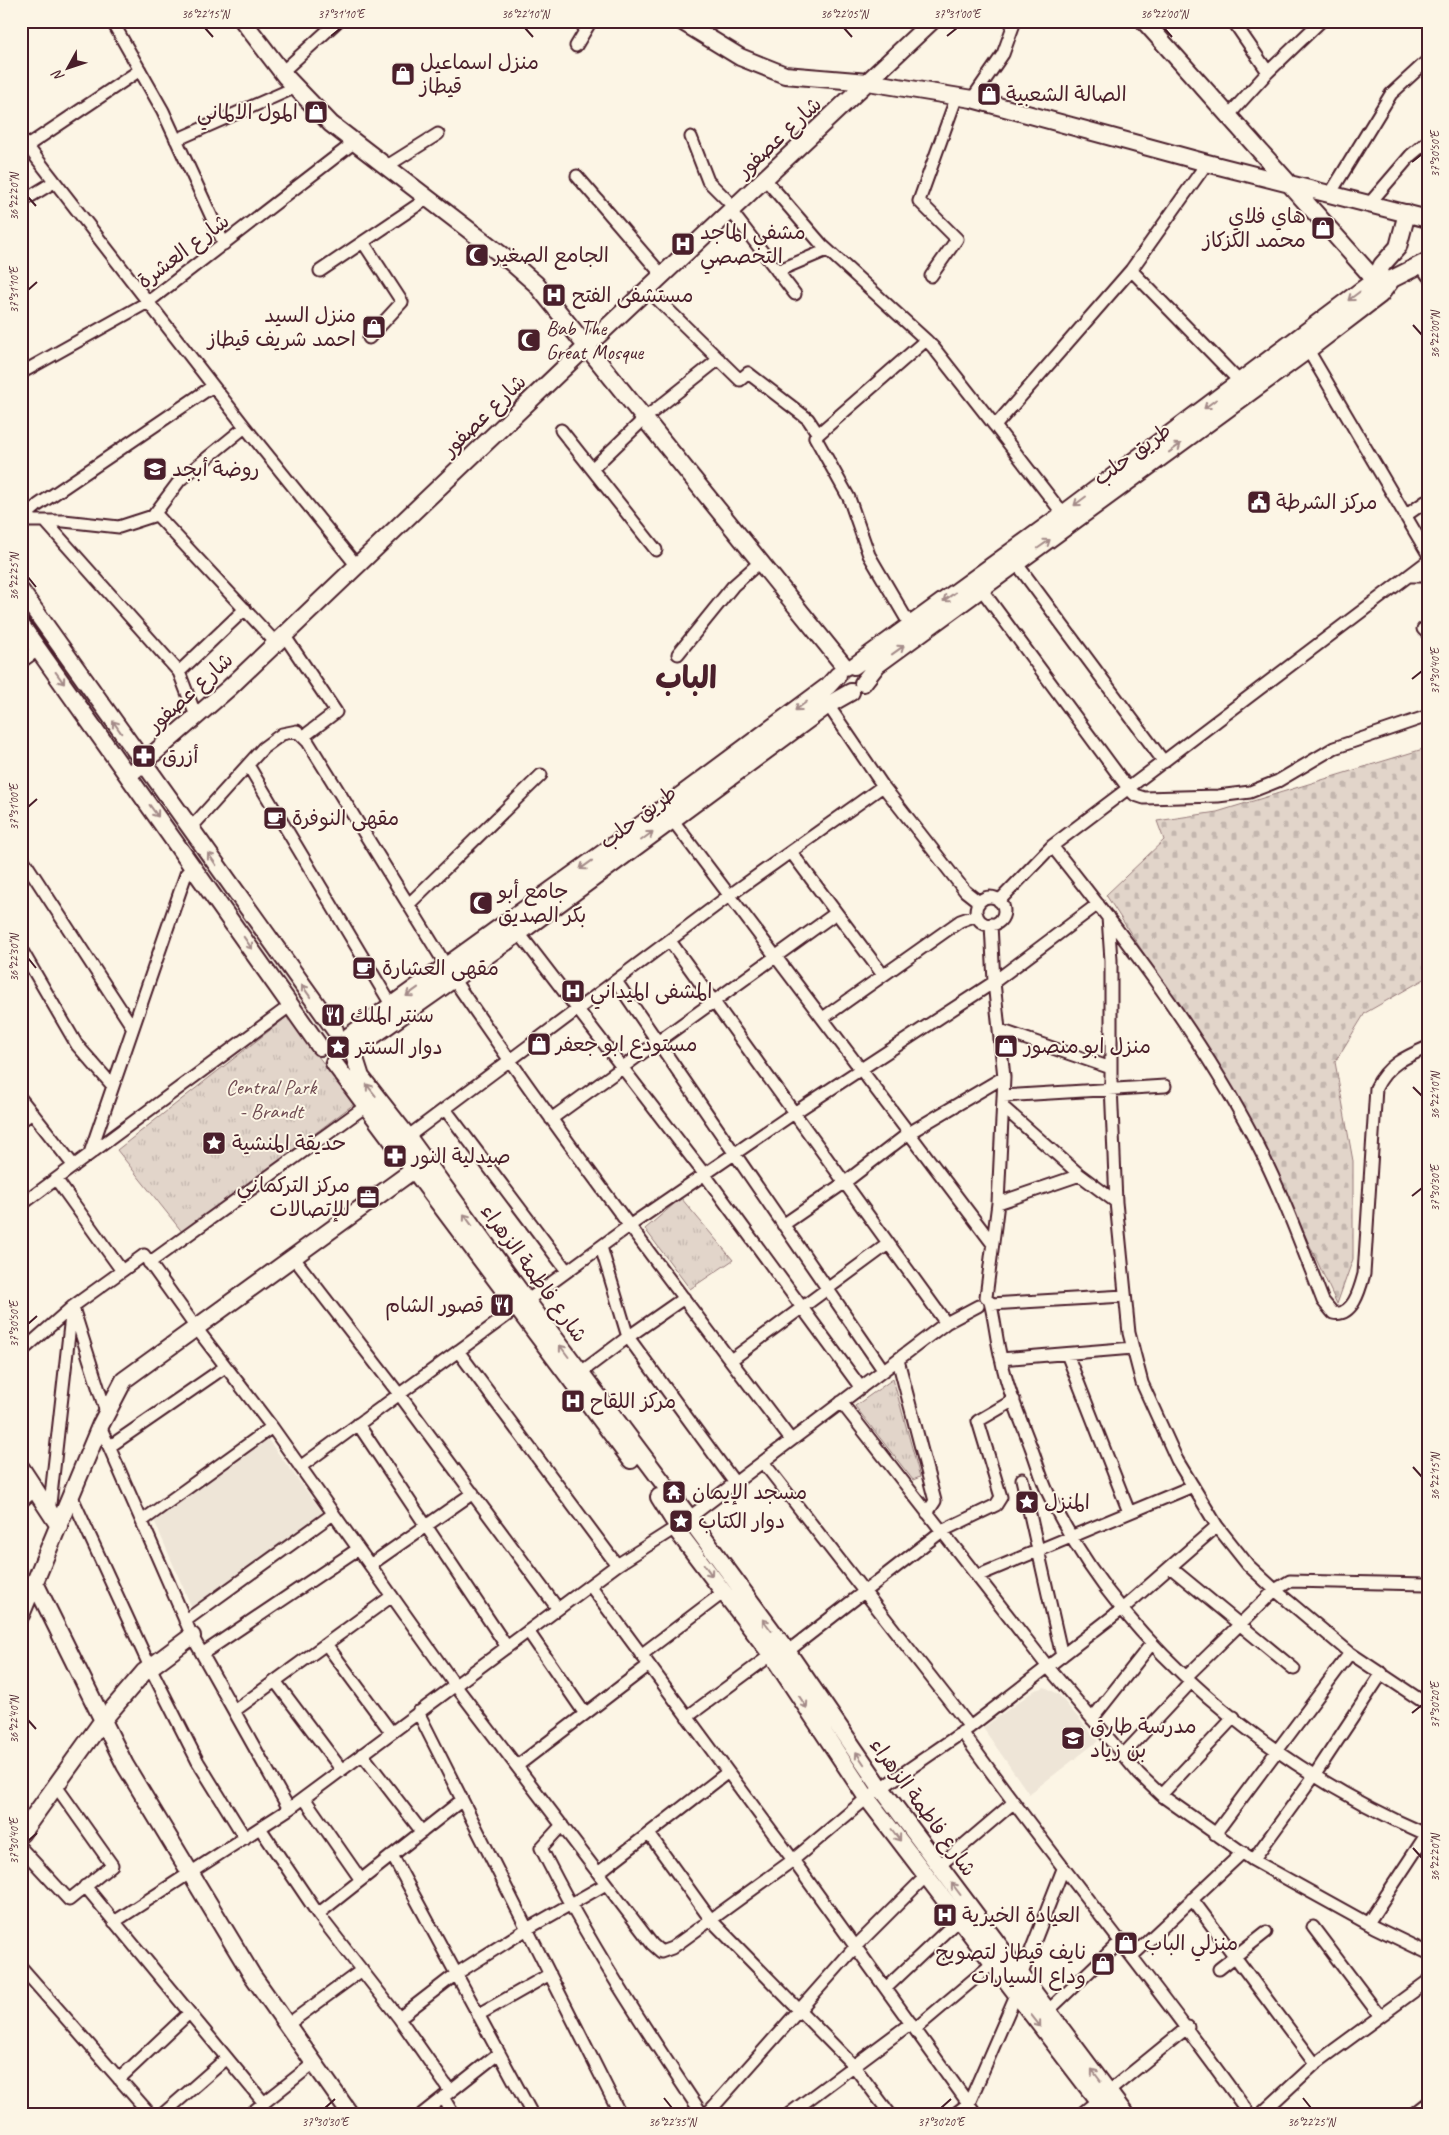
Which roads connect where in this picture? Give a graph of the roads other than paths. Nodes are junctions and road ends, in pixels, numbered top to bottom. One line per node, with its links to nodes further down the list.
1 (112, 21): 13 (street)
2 (243, 21): 14 (main road)
3 (338, 21): 14 (street)
4 (591, 21): 11 (street)
5 (932, 21): 16 (main road, شارع عصفور)
6 (1015, 21): 18 (street)
7 (1144, 21): 19 (main road)
8 (1233, 21): 15 (street)
9 (1321, 21): 15 (street)
10 (684, 22): 16 (main road)
11 (576, 46)
12 (1428, 60): 32 (street)
13 (140, 70): 22 (street); 25 (street)
14 (282, 72): 17 (main road)
15 (1268, 72): 19 (street)
16 (868, 82): 18 (main road); 29 (main road, شارع عصفور)
17 (296, 87): 22 (street); 23 (main road)
18 (964, 98): 26 (main road); 48 (street)
19 (1228, 116): 31 (main road)
20 (438, 134): 27 (street)
21 (691, 136): 36 (street)
22 (176, 140): 40 (street)
23 (356, 141): 27 (main road); 40 (street, شارع العشرة)
24 (1428, 141): 35 (street)
25 (24, 142): 30 (street)
26 (1207, 163): 31 (main road); 44 (street)
27 (387, 166): 33 (main road)
28 (577, 176): 47 (street)
29 (765, 179): 36 (main road, شارع عصفور); 41 (street)
30 (54, 182): 34 (street); 53 (street)
31 (1289, 184): 32 (main road); 49 (main road)
32 (1330, 194): 35 (main road)
33 (428, 198): 39 (street); 56 (main road)
34 (21, 202)
35 (1370, 204): 37 (main road)
36 (732, 209): 46 (street); 47 (main road, شارع عصفور)
37 (1407, 214): 38 (main road); 42 (main road)
38 (1428, 219)
39 (363, 242): 45 (street); 54 (street)
40 (224, 244): 53 (street, شارع العشرة)
41 (827, 250): 46 (street); 55 (street)
42 (1382, 265): 49 (main road); 50 (main road)
43 (1425, 267): 50 (main road, طريق حلب)
44 (1131, 270): 60 (street); 63 (street)
45 (320, 271)
46 (777, 271): 52 (street)
47 (662, 275): 51 (main road, شارع عصفور)
48 (930, 276)
49 (1375, 280): 60 (main road, one-way to 60)
50 (1392, 280): 57 (main road, طريق حلب)
51 (647, 289): 56 (main road, شارع عصفور); 58 (street)
52 (795, 294)
53 (148, 302): 59 (street, شارع العشرة); 61 (street)
54 (370, 338)
55 (926, 340): 63 (street); 66 (street)
56 (587, 346): 62 (main road); 79 (main road, شارع عصفور)
57 (1308, 350): 71 (street); 78 (main road, طريق حلب, one-way to 57)
58 (718, 359): 62 (street); 66 (street)
59 (21, 373)
60 (1240, 382): 70 (main road, one-way to 70)
61 (213, 386): 64 (street); 72 (street)
62 (645, 418): 67 (street); 77 (main road)
63 (995, 426): 70 (street)
64 (245, 427): 69 (street); 79 (street)
65 (561, 430): 67 (street)
66 (818, 434): 88 (street)
67 (592, 469): 74 (street)
68 (1428, 500): 71 (street)
69 (155, 513): 73 (street); 84 (street)
70 (1062, 514): 88 (main road, one-way to 88)
71 (1405, 516): 75 (street)
72 (21, 520): 73 (street)
73 (45, 521): 94 (street)
74 (656, 550)
75 (1428, 554)
76 (1428, 561): 80 (street)
77 (760, 562): 91 (street); 93 (main road)
78 (1017, 564): 82 (main road, طريق حلب); 100 (street)
79 (357, 566): 89 (main road, شارع عصفور)
80 (1409, 576): 81 (street); 100 (street)
81 (1428, 576)
82 (982, 590): 95 (main road, طريق حلب, one-way to 82); 106 (street)
83 (21, 592): 86 (main road, شارع فاطمة الزهراء)
84 (245, 609): 89 (street); 94 (street)
85 (21, 618): 86 (main road)
86 (40, 619): 101 (main road, شارع فاطمة الزهراء, one-way to 86)
87 (21, 625): 90 (main road, شارع فاطمة الزهراء)
88 (910, 625): 93 (main road)
89 (280, 639): 97 (main road, شارع عصفور); 99 (street)
90 (39, 649): 92 (street); 103 (main road, شارع فاطمة الزهراء, one-way to 103)
91 (678, 654)
92 (21, 662)
93 (846, 669): 95 (main road); 95 (main road); 126 (main road, one-way to 126)
94 (179, 672): 97 (street)
95 (857, 687): 96 (main road, طريق حلب)
96 (828, 705): 105 (street); 107 (main road, طريق حلب)
97 (196, 716): 101 (main road, شارع عصفور)
98 (1428, 716): 106 (street)
99 (303, 737): 102 (street); 116 (street)
100 (1164, 762): 106 (street)
101 (143, 763): 103 (main road, شارع عصفور); 108 (main road, شارع فاطمة الزهراء)
102 (248, 765): 108 (street); 132 (street)
103 (129, 775): 112 (main road, شارع فاطمة الزهراء, one-way to 112)
104 (541, 775): 116 (street)
105 (883, 786): 110 (street); 115 (street)
106 (1128, 788): 109 (street)
107 (671, 818): 113 (street); 122 (main road, طريق حلب, one-way to 107)
108 (190, 829): 137 (main road, شارع فاطمة الزهراء, one-way to 108)
109 (1052, 846): 114 (street); 117 (street)
110 (791, 852): 113 (street); 118 (street)
111 (21, 856): 135 (street)
112 (194, 866): 131 (main road, شارع فاطمة الزهراء, one-way to 131); 135 (street)
113 (730, 896): 123 (street); 125 (street)
114 (999, 901): 115 (street); 121 (street)
115 (979, 902): 119 (street)
116 (409, 904): 126 (street)
117 (1098, 904): 120 (street); 129 (street)
118 (836, 913): 125 (street); 127 (street)
119 (977, 915): 121 (street); 127 (street)
120 (1108, 918): 140 (street); 145 (street)
121 (991, 924): 129 (street)
122 (519, 933): 126 (main road, طريق حلب); 133 (street)
123 (670, 941): 128 (street); 130 (street)
124 (21, 949): 147 (street)
125 (776, 956): 130 (street); 134 (street)
126 (450, 973): 132 (main road, one-way to 132); 137 (main road); 141 (street)
127 (883, 975): 134 (street)
128 (616, 981): 133 (street); 138 (street)
129 (994, 982): 136 (street); 144 (street)
130 (714, 1002): 138 (street); 155 (street)
131 (291, 1005): 139 (main road, شارع فاطمة الزهراء); 160 (street)
132 (392, 1006): 137 (main road)
133 (577, 1011): 141 (street); 143 (street)
134 (823, 1018): 144 (street)
135 (133, 1028): 147 (street)
136 (1000, 1030): 145 (street); 146 (street)
137 (348, 1042): 139 (main road); 142 (main road); 159 (main road, شارع فاطمة الزهراء, one-way to 137)
138 (658, 1042): 143 (street); 161 (street)
139 (320, 1047): 142 (main road, شارع فاطمة الزهراء)
140 (1428, 1047)
141 (509, 1061): 153 (street); 156 (street)
142 (334, 1063): 152 (main road, شارع فاطمة الزهراء)
143 (622, 1068): 156 (street); 164 (street)
144 (861, 1068): 155 (street); 158 (street)
145 (1111, 1068): 149 (street)
146 (1004, 1077): 151 (street); 158 (street)
147 (113, 1086): 160 (street)
148 (1165, 1086): 149 (street)
149 (1111, 1088): 151 (street); 168 (street)
150 (21, 1099): 154 (street)
151 (1003, 1102): 165 (street); 169 (street)
152 (366, 1106): 159 (main road, شارع فاطمة الزهراء); 177 (street)
153 (445, 1109): 159 (street); 179 (street)
154 (32, 1113): 157 (street); 162 (street)
155 (794, 1113): 161 (street); 167 (street)
156 (551, 1119): 172 (street)
157 (21, 1121)
158 (909, 1133): 167 (street); 173 (street)
159 (402, 1141): 163 (main road, شارع فاطمة الزهراء)
160 (90, 1154): 162 (street)
161 (735, 1155): 164 (street); 171 (street)
162 (74, 1166): 166 (street)
163 (420, 1166): 176 (main road); 184 (main road, شارع فاطمة الزهراء)
164 (705, 1175): 172 (street); 186 (street)
165 (1080, 1175): 168 (street); 169 (street)
166 (56, 1179): 170 (street); 178 (street)
167 (844, 1184): 171 (street); 174 (street)
168 (1116, 1202): 181 (street)
169 (998, 1203): 173 (street)
170 (21, 1204)
171 (784, 1225): 180 (street)
172 (629, 1226): 175 (street); 182 (street)
173 (992, 1243): 183 (street)
174 (888, 1244): 180 (street); 187 (street)
175 (601, 1247): 179 (street); 189 (street)
176 (294, 1258): 188 (main road); 201 (street)
177 (149, 1263): 178 (street); 188 (street)
178 (122, 1271): 185 (street)
179 (567, 1271): 184 (street)
180 (827, 1289): 186 (street); 198 (street)
181 (1124, 1296): 183 (street); 190 (street)
182 (684, 1298): 189 (street); 195 (street)
183 (986, 1302): 187 (street); 194 (street)
184 (522, 1304): 191 (street); 199 (main road, شارع فاطمة الزهراء, one-way to 184); 224 (main road, شارع فاطمة الزهراء)
185 (72, 1306): 192 (street); 204 (street); 222 (street)
186 (802, 1307): 195 (street); 200 (street)
187 (946, 1323): 196 (street)
188 (197, 1329): 197 (street); 204 (main road)
189 (628, 1337): 199 (street); 213 (street)
190 (1133, 1348): 193 (street); 214 (street)
191 (458, 1351): 201 (street); 232 (street)
192 (21, 1352)
193 (1067, 1354): 194 (street); 219 (street)
194 (1001, 1359): 202 (street)
195 (731, 1360): 207 (street)
196 (898, 1360): 198 (street); 220 (street)
197 (225, 1366): 206 (street); 208 (street)
198 (884, 1371): 200 (street)
199 (580, 1373): 224 (main road, شارع فاطمة الزهراء)
200 (860, 1388): 203 (street)
201 (399, 1394): 205 (street); 216 (street)
202 (1014, 1400): 227 (street); 228 (street)
203 (841, 1402): 207 (street); 220 (street)
204 (103, 1419): 208 (street); 217 (main road)
205 (358, 1424): 210 (street); 226 (street)
206 (272, 1427): 210 (street); 223 (street)
207 (791, 1440): 209 (street)
208 (109, 1447): 223 (street)
209 (763, 1462): 213 (street); 238 (street)
210 (300, 1467): 221 (street)
211 (21, 1468): 215 (main road)
212 (1022, 1479): 230 (street)
213 (735, 1483): 224 (street)
214 (1193, 1486): 219 (street); 225 (street)
215 (34, 1491): 218 (street); 222 (main road)
216 (473, 1493): 226 (street); 243 (street)
217 (71, 1495): 222 (main road); 259 (street)
218 (21, 1502)
219 (1129, 1512): 228 (street)
220 (927, 1513): 227 (street)
221 (333, 1514): 229 (street); 245 (street)
222 (54, 1520): 235 (main road)
223 (142, 1521): 245 (street)
224 (683, 1523): 232 (street); 240 (main road, شارع فاطمة الزهراء, one-way to 240); 255 (main road, شارع فاطمة الزهراء, one-way to 224)
225 (1217, 1526): 233 (street); 239 (street)
226 (427, 1527): 231 (street); 251 (street)
227 (942, 1531): 234 (street); 238 (street)
228 (1072, 1535): 230 (street); 244 (street)
229 (358, 1549): 231 (street); 253 (street)
230 (1038, 1549): 234 (street); 256 (street)
231 (370, 1565): 241 (street)
232 (617, 1566): 237 (street)
233 (1170, 1567): 244 (street); 246 (street)
234 (977, 1576): 258 (street)
235 (35, 1583): 242 (main road); 272 (main road)
236 (1426, 1584): 239 (street)
237 (590, 1585): 243 (street); 254 (street)
238 (864, 1590): 255 (street); 273 (street)
239 (1275, 1590): 246 (street); 252 (street)
240 (724, 1592): 254 (street); 255 (main road, شارع فاطمة الزهراء)
241 (392, 1596): 250 (street); 264 (street)
242 (22, 1609)
243 (558, 1609): 247 (street)
244 (1121, 1610): 249 (street); 256 (street)
245 (185, 1621): 248 (street)
246 (1238, 1626): 260 (street); 262 (street)
247 (528, 1631): 251 (street); 268 (street)
248 (192, 1636): 253 (street); 259 (main road)
249 (1152, 1643): 262 (street); 271 (street)
250 (326, 1644): 263 (street); 274 (street)
251 (506, 1647): 264 (street)
252 (1350, 1653): 261 (street); 275 (street)
253 (202, 1654): 266 (street)
254 (642, 1655): 257 (street)
255 (778, 1656): 269 (street); 283 (main road, شارع فاطمة الزهراء)
256 (1062, 1656): 258 (street)
257 (649, 1665): 268 (street); 269 (street)
258 (1048, 1667): 271 (street); 273 (street)
259 (150, 1668): 272 (main road); 296 (street)
260 (1294, 1669)
261 (1382, 1672): 265 (street); 281 (street)
262 (1188, 1679): 270 (street); 277 (street)
263 (275, 1681): 266 (street); 279 (street)
264 (455, 1685): 267 (street); 278 (street)
265 (1428, 1705)
266 (234, 1711): 288 (street)
267 (418, 1712): 274 (street); 286 (street)
268 (585, 1714): 278 (street)
269 (688, 1717): 280 (street)
270 (1234, 1717): 275 (street); 284 (street)
271 (1092, 1719): 277 (street)
272 (103, 1720): 282 (main road); 305 (main road)
273 (966, 1730): 283 (street); 287 (street)
274 (391, 1732): 276 (street)
275 (1277, 1752): 281 (street); 294 (street)
276 (362, 1754): 279 (street); 291 (street)
277 (1123, 1755): 284 (street)
278 (517, 1766): 289 (street)
279 (342, 1769): 285 (street)
280 (728, 1772): 293 (street); 300 (street)
281 (1314, 1776): 295 (street); 301 (street)
282 (56, 1786): 292 (main road); 308 (street)
283 (874, 1793): 300 (street); 303 (main road, شارع فاطمة الزهراء)
284 (1161, 1795): 294 (street)
285 (304, 1798): 288 (street); 306 (street)
286 (462, 1800): 291 (street); 317 (street)
287 (1014, 1803): 302 (street); 303 (street)
288 (289, 1809): 290 (street)
289 (562, 1826): 304 (street); 310 (street)
290 (260, 1828): 296 (street); 311 (street)
291 (422, 1832): 299 (street)
292 (21, 1834)
293 (649, 1834): 304 (street); 313 (street)
294 (1215, 1834): 298 (street)
295 (1427, 1834): 315 (street)
296 (245, 1838): 305 (street)
297 (21, 1848): 308 (street)
298 (1242, 1852): 301 (street); 309 (street)
299 (392, 1856): 306 (street); 328 (street)
300 (793, 1860): 313 (street); 320 (street)
301 (1253, 1860): 315 (street)
302 (1063, 1869): 319 (street); 330 (street)
303 (933, 1871): 312 (main road, شارع فاطمة الزهراء); 320 (street); 330 (main road, شارع فاطمة الزهراء, one-way to 303)
304 (598, 1873): 307 (street)
305 (191, 1874): 314 (street); 340 (main road)
306 (361, 1880): 311 (street)
307 (606, 1884): 310 (street); 313 (street)
308 (85, 1886): 314 (street)
309 (1192, 1899): 322 (street); 323 (street)
310 (570, 1906): 317 (street); 362 (street)
311 (318, 1914): 327 (street)
312 (959, 1919): 324 (main road, شارع فاطمة الزهراء); 332 (street)
313 (711, 1920): 334 (street)
314 (114, 1922): 336 (street)
315 (1368, 1923): 321 (street)
316 (1313, 1927): 338 (street)
317 (528, 1929): 328 (street); 329 (street)
318 (1266, 1932): 323 (street)
319 (1121, 1941): 322 (street); 335 (street)
320 (856, 1946): 332 (street); 334 (street)
321 (1428, 1953)
322 (1132, 1956): 342 (street)
323 (1235, 1956): 326 (street); 346 (street)
324 (992, 1964): 333 (main road, شارع فاطمة الزهراء); 341 (street)
325 (21, 1967): 348 (street)
326 (1219, 1969)
327 (362, 1970): 339 (street); 340 (street)
328 (456, 1974): 337 (street); 339 (street)
329 (550, 1974): 337 (street); 361 (street)
330 (1021, 1976): 333 (street); 335 (main road, شارع فاطمة الزهراء)
331 (1428, 1981): 338 (street)
332 (886, 1988): 341 (street)
333 (1016, 1996): 350 (main road, شارع فاطمة الزهراء, one-way to 350); 353 (street)
334 (799, 2010): 347 (street); 363 (street)
335 (1048, 2011): 350 (main road, شارع فاطمة الزهراء, one-way to 335)
336 (189, 2013): 344 (street); 348 (street)
337 (478, 2015): 343 (street)
338 (1380, 2016): 346 (street)
339 (399, 2018): 349 (street)
340 (286, 2025): 345 (main road)
341 (913, 2026): 347 (street); 353 (street)
342 (1188, 2027): 350 (street); 370 (street)
343 (499, 2053): 349 (street); 360 (street)
344 (227, 2058): 351 (street); 356 (street)
345 (314, 2063): 351 (street); 354 (main road)
346 (1315, 2064): 371 (street)
347 (853, 2065): 364 (street); 365 (street)
348 (119, 2079): 355 (street)
349 (447, 2094): 358 (street); 359 (street)
350 (1105, 2102): 368 (street); 369 (main road, شارع فاطمة الزهراء)
351 (264, 2103): 357 (street)
352 (1428, 2103): 372 (street)
353 (969, 2104): 366 (street); 367 (street)
354 (346, 2113)
355 (150, 2114)
356 (163, 2114)
357 (250, 2114)
358 (422, 2114)
359 (452, 2114)
360 (532, 2114)
361 (620, 2114)
362 (702, 2114)
363 (707, 2114)
364 (789, 2114)
365 (890, 2114)
366 (955, 2114)
367 (976, 2114)
368 (1081, 2114)
369 (1125, 2114)
370 (1249, 2114)
371 (1261, 2114)
372 (1414, 2114)

